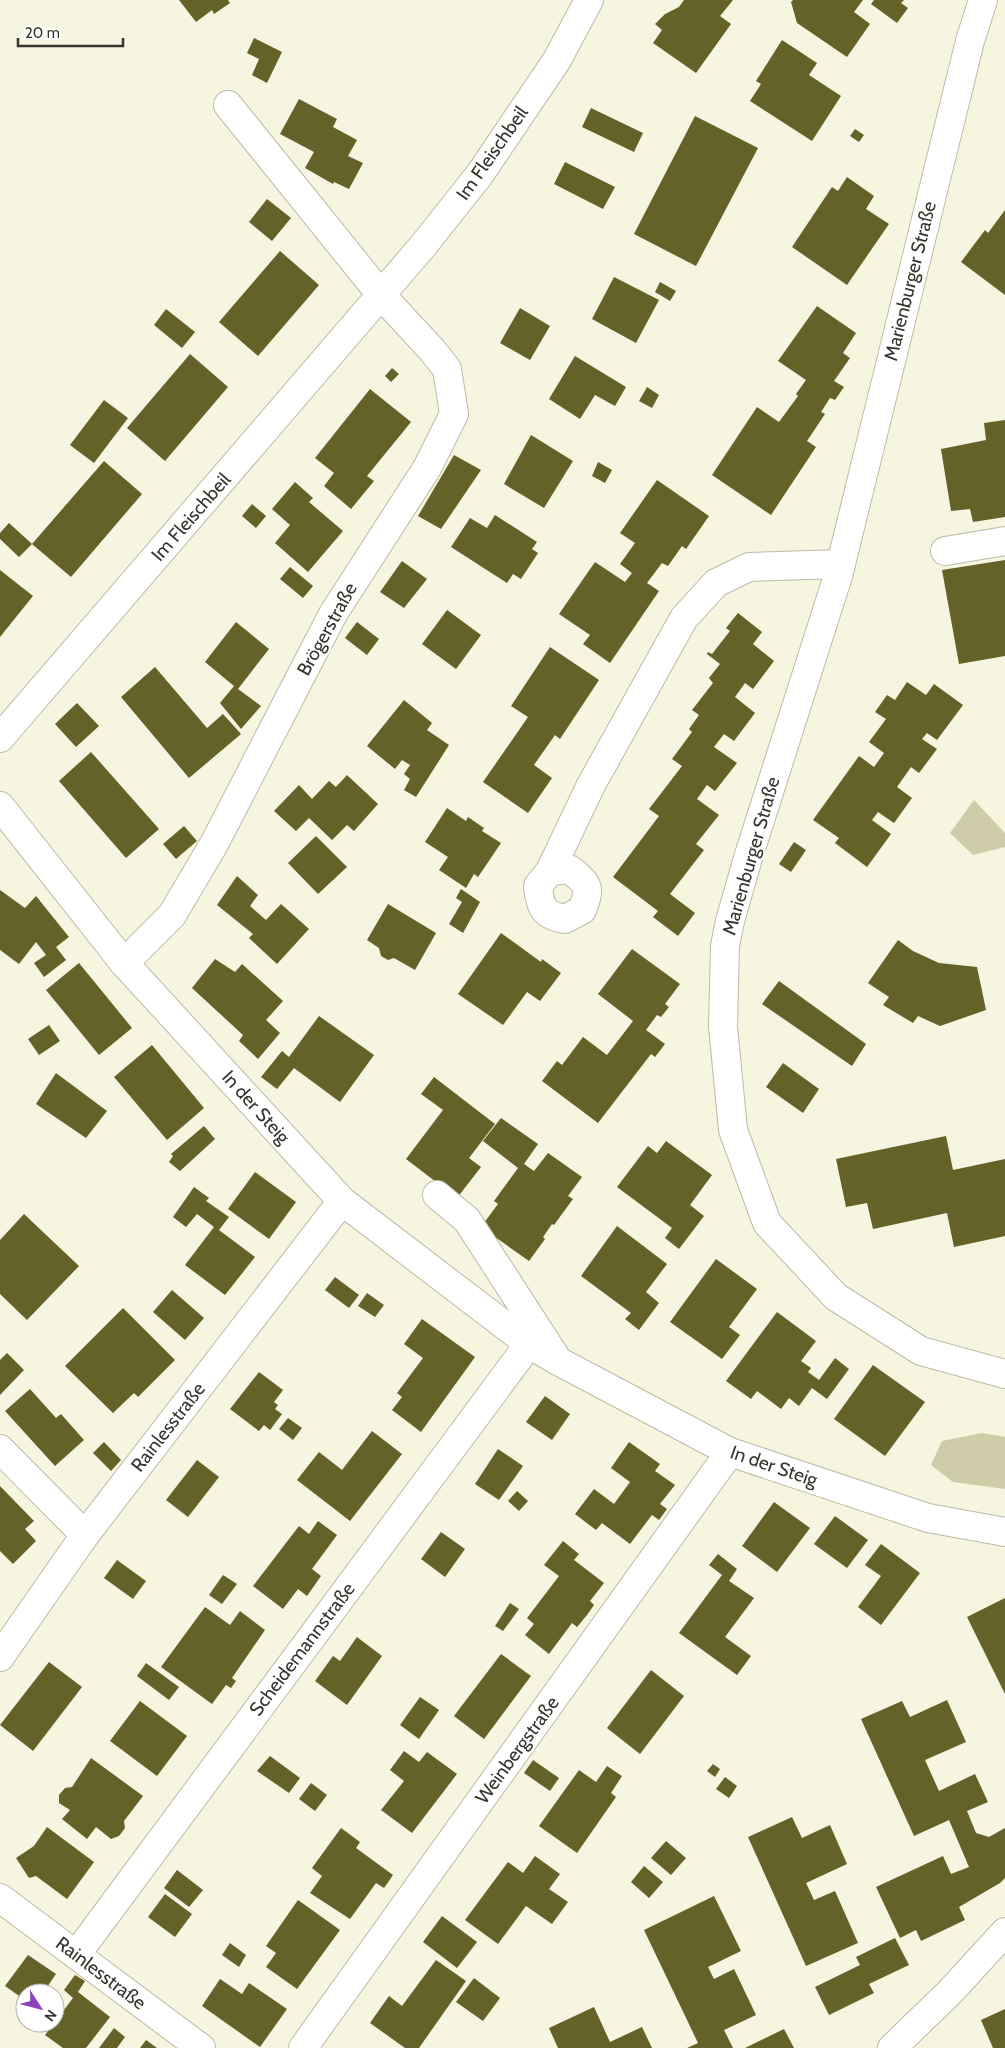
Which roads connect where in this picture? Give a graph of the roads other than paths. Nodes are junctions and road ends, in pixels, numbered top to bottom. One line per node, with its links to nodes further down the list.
1 (589, 0): 4 (street, Im Fleischbeil)
2 (984, 0): 7 (street, Marienburger Straße)
3 (228, 105): 4 (street)
4 (382, 296): 8 (street, Im Fleischbeil); 11 (street, Brögerstraße)
5 (1005, 541): 6 (street)
6 (945, 551)
7 (841, 564): 10 (street); 16 (street, Marienburger Straße)
8 (0, 738)
9 (0, 806): 11 (street, In der Steig)
10 (550, 871)
11 (124, 963): 13 (street, In der Steig)
12 (437, 1195): 15 (street, In der Steig)
13 (342, 1201): 14 (street, In der Steig); 20 (street, Rainlesstraße)
14 (529, 1344): 15 (street, In der Steig); 24 (street, Scheidemannstraße)
15 (558, 1361): 18 (street, In der Steig)
16 (1005, 1374)
17 (0, 1449): 20 (street)
18 (730, 1452): 19 (street, In der Steig); 26 (street, Weinbergstraße)
19 (1005, 1532)
20 (85, 1535): 21 (street, Rainlesstraße)
21 (0, 1656)
22 (0, 1898): 24 (street, Rainlesstraße)
23 (1005, 1932): 27 (street)
24 (76, 1955): 25 (street, Rainlesstraße)
25 (202, 2048)
26 (303, 2048)
27 (892, 2048)

